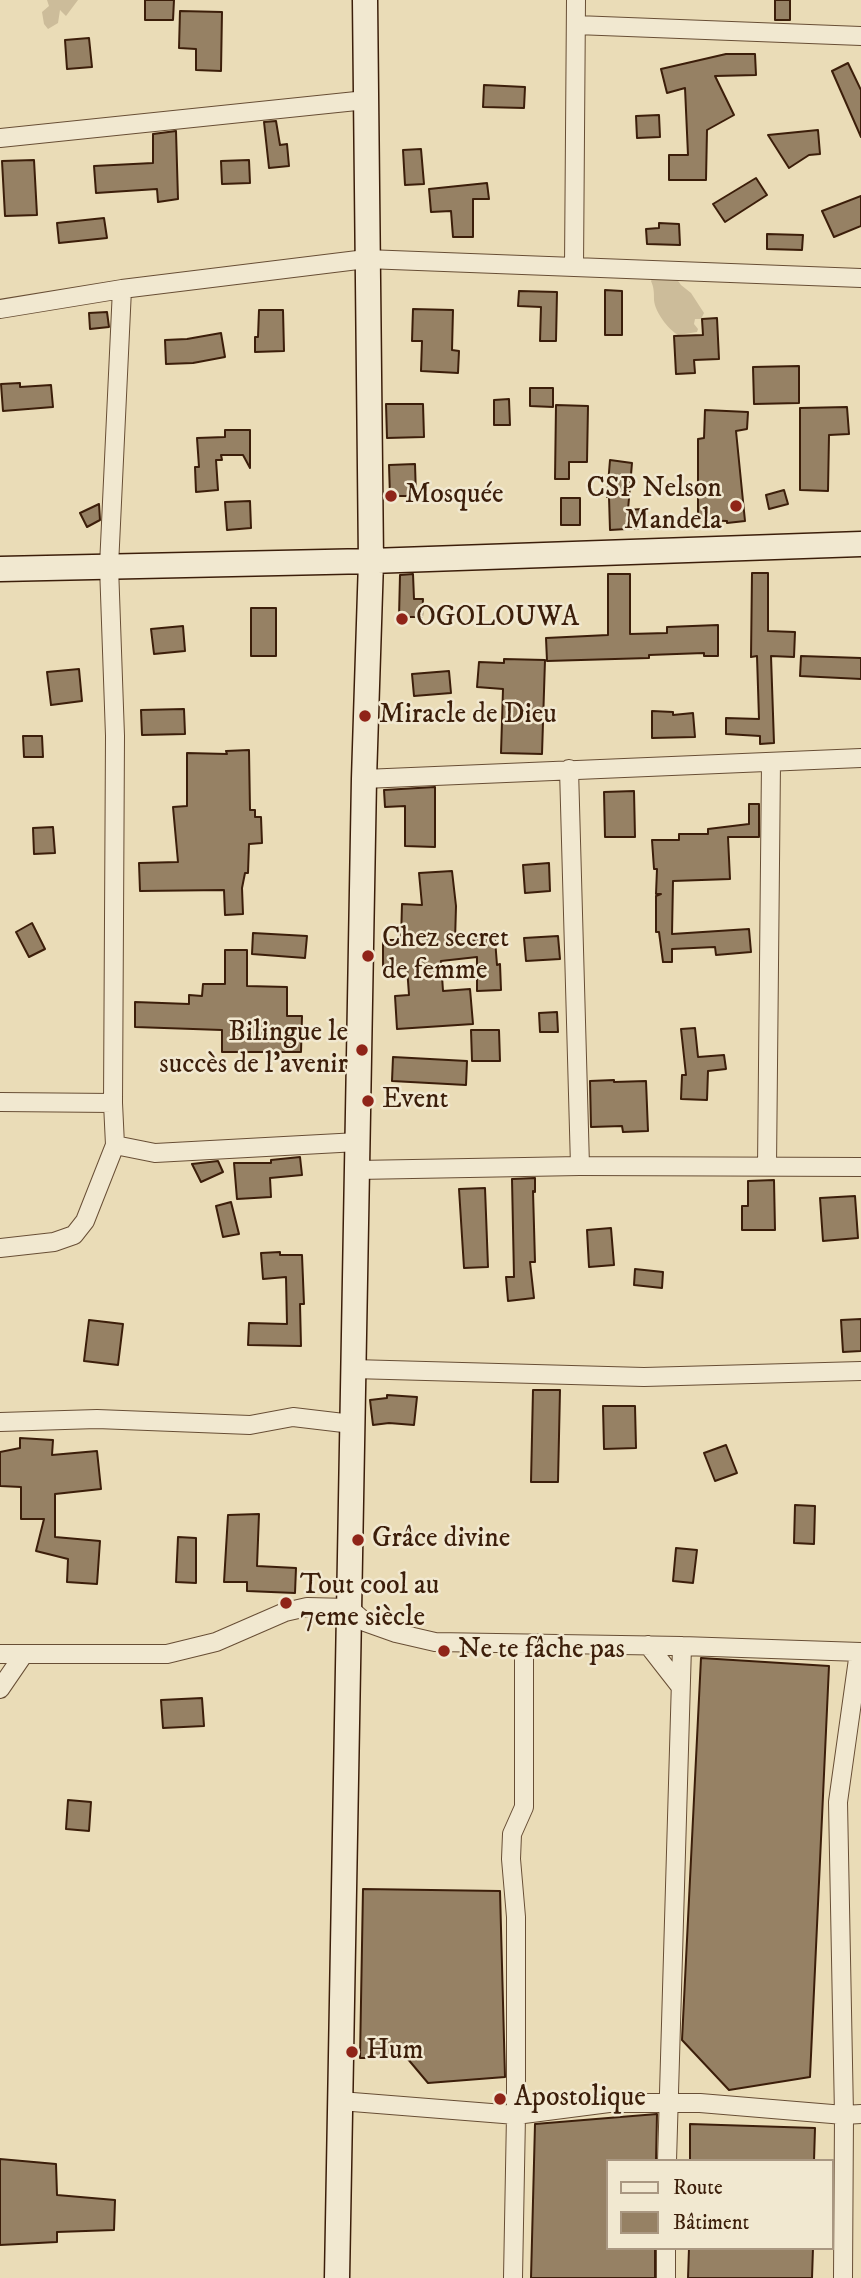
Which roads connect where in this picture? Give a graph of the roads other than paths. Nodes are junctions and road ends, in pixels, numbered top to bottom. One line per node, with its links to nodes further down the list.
1 (365, 0): 5 (street)
2 (576, 0): 3 (street)
3 (576, 25): 4 (street); 8 (street)
4 (861, 36)
5 (366, 100): 6 (street); 7 (street)
6 (0, 138)
7 (366, 258): 8 (street); 10 (street); 13 (street)
8 (574, 267): 9 (street)
9 (861, 278)
10 (122, 289): 11 (street); 14 (street)
11 (0, 309)
12 (861, 544): 13 (street)
13 (370, 561): 14 (street); 19 (street)
14 (109, 566): 15 (street); 21 (street)
15 (0, 569)
16 (861, 758): 17 (street)
17 (771, 762): 18 (street); 25 (street)
18 (569, 769): 19 (street); 24 (street)
19 (364, 779): 22 (street)
20 (0, 1102): 21 (street)
21 (113, 1103): 23 (street)
22 (358, 1142): 23 (street); 27 (street)
23 (115, 1145): 28 (street)
24 (580, 1166): 25 (street); 27 (street)
25 (767, 1166): 26 (street)
26 (861, 1167)
27 (357, 1170): 29 (street)
28 (0, 1248)
29 (353, 1368): 30 (street); 32 (street)
30 (861, 1371)
31 (0, 1422): 32 (street)
32 (352, 1424): 33 (street)
33 (349, 1608): 34 (street); 39 (street); 42 (street)
34 (524, 1644): 35 (street); 44 (street)
35 (648, 1645): 36 (street); 40 (street)
36 (682, 1646): 37 (street); 40 (street)
37 (860, 1652): 45 (street)
38 (0, 1654): 39 (street)
39 (24, 1654): 41 (street)
40 (680, 1686): 43 (street)
41 (0, 1689)
42 (340, 2101): 44 (street); 48 (street)
43 (668, 2103): 44 (street); 45 (street); 46 (street)
44 (516, 2115): 49 (street)
45 (852, 2115): 51 (street)
46 (667, 2159)
47 (666, 2250): 50 (street)
48 (335, 2276)
49 (513, 2278)
50 (666, 2278)
51 (843, 2278)

